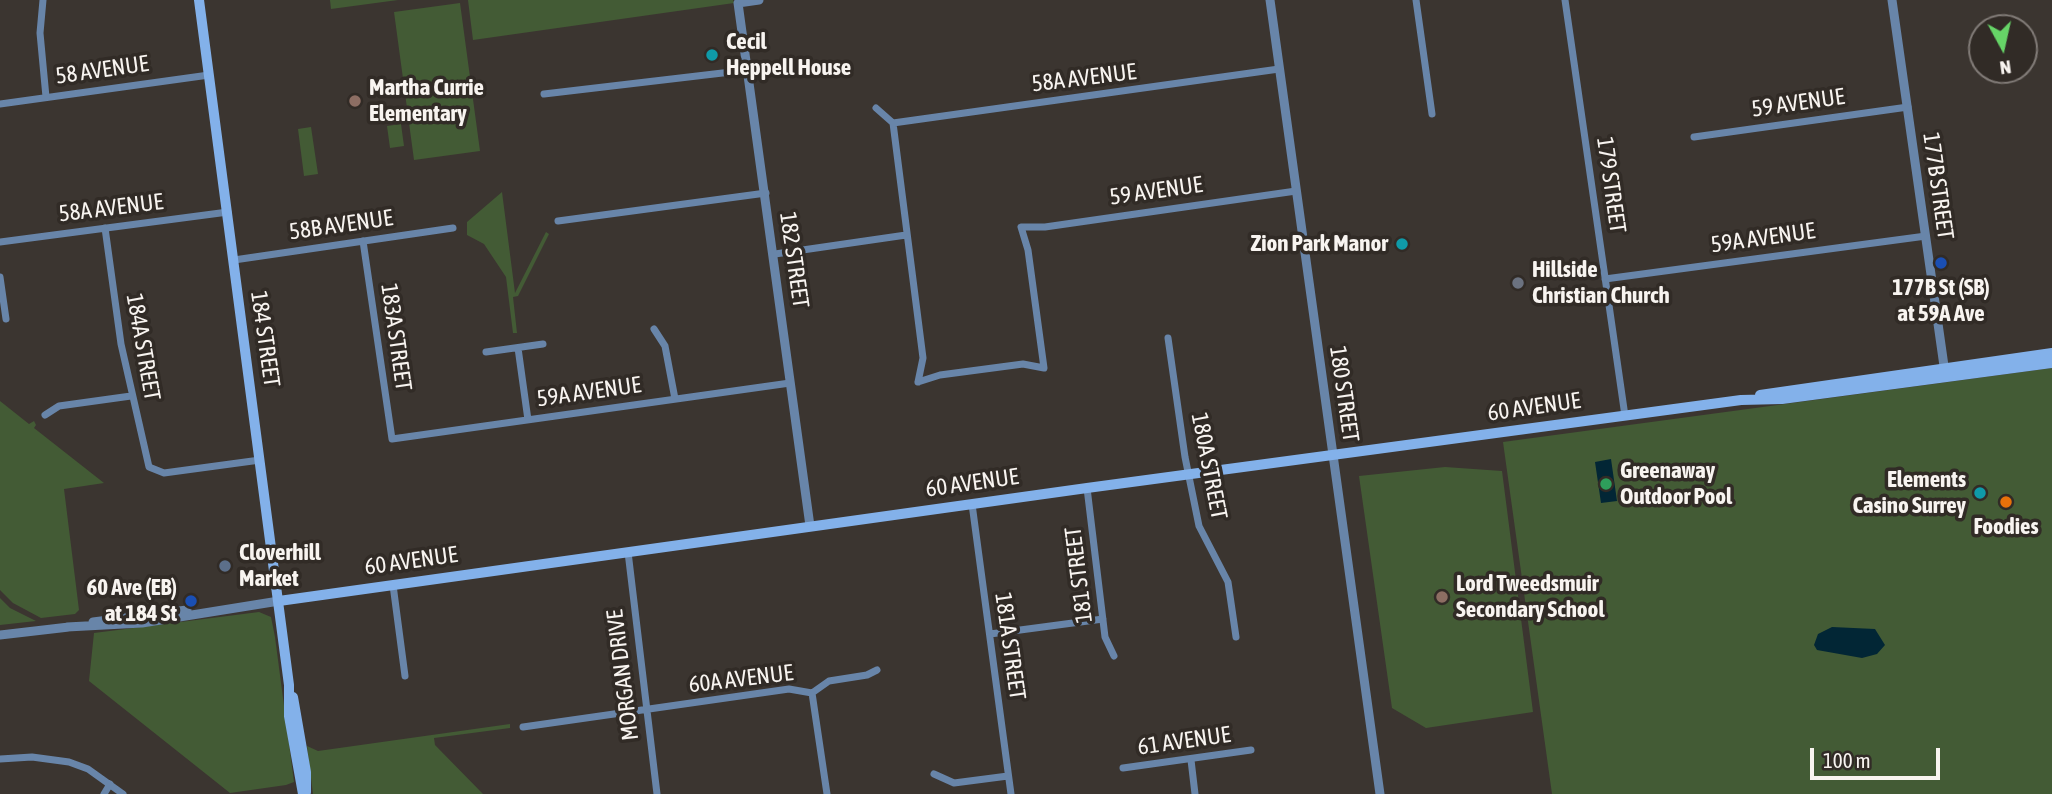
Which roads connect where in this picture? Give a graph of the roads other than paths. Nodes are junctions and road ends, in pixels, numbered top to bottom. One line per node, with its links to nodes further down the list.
1 (43, 0): 13 (street)
2 (199, 0): 11 (main road, 184 STREET)
3 (759, 0): 8 (street)
4 (1270, 0): 9 (street, 180 STREET)
5 (1416, 0): 17 (street)
6 (1565, 0): 33 (street, 179 STREET)
7 (1892, 0): 15 (street, 177B STREET)
8 (738, 2): 10 (street, 182 STREET)
9 (1279, 69): 18 (street, 58A AVENUE); 20 (street, 180 STREET)
10 (748, 70): 12 (street); 21 (street, 182 STREET)
11 (209, 75): 13 (street, 58 AVENUE); 22 (main road, 184 STREET)
12 (544, 94)
13 (46, 97): 14 (street, 58 AVENUE)
14 (0, 104)
15 (1908, 107): 19 (street, 59 AVENUE); 27 (street, 177B STREET)
16 (876, 108): 18 (street)
17 (1432, 114)
18 (893, 122): 26 (street)
19 (1695, 137)
20 (1296, 191): 26 (street, 59 AVENUE); 50 (street, 180 STREET)
21 (766, 193): 23 (street); 30 (street, 182 STREET)
22 (228, 212): 24 (street, 58A AVENUE); 31 (main road, 184 STREET)
23 (558, 221)
24 (105, 228): 29 (street, 58A AVENUE); 44 (street, 184A STREET)
25 (453, 228): 28 (street, 58B AVENUE)
26 (906, 235): 30 (street)
27 (1926, 236): 33 (street, 59A AVENUE); 42 (street, 177B STREET)
28 (363, 241): 31 (street, 58B AVENUE); 49 (street, 183A STREET)
29 (0, 242)
30 (775, 254): 43 (street, 182 STREET)
31 (234, 260): 51 (main road, 184 STREET)
32 (0, 277): 34 (street)
33 (1605, 279): 47 (street, 179 STREET)
34 (6, 319)
35 (654, 329): 45 (street)
36 (1168, 338): 52 (street, 180A STREET)
37 (543, 344): 38 (street)
38 (518, 348): 39 (street); 48 (street)
39 (486, 352)
40 (2052, 353): 42 (main road, 60 AVENUE)
41 (2052, 363): 42 (main road, 60 AVENUE)
42 (1945, 372): 47 (main road, 60 AVENUE)
43 (790, 383): 45 (street, 59A AVENUE); 55 (street, 182 STREET)
44 (131, 396): 46 (street); 51 (street, 184A STREET)
45 (675, 399): 48 (street, 59A AVENUE)
46 (45, 415)
47 (1625, 416): 50 (main road, 60 AVENUE)
48 (528, 420): 49 (street, 59A AVENUE)
49 (392, 439)
50 (1333, 455): 52 (main road, 60 AVENUE); 83 (street, 180 STREET)
51 (260, 460): 58 (main road, 184 STREET)
52 (1190, 474): 53 (main road, 60 AVENUE); 62 (street, 180A STREET)
53 (1087, 488): 54 (main road, 60 AVENUE); 59 (street, 181 STREET)
54 (972, 504): 55 (main road, 60 AVENUE); 60 (street, 181A STREET)
55 (810, 526): 56 (main road, 60 AVENUE)
56 (628, 552): 57 (main road, 60 AVENUE); 67 (street, MORGAN DRIVE)
57 (393, 585): 58 (main road, 60 AVENUE); 65 (street)
58 (279, 601): 61 (street, 60 AVENUE); 78 (main road, 184 STREET)
59 (1103, 619): 60 (street); 63 (street, 181 STREET)
60 (990, 634): 74 (street, 181A STREET)
61 (0, 635)
62 (1236, 637)
63 (1114, 656)
64 (877, 670): 66 (street, 60A AVENUE)
65 (405, 676)
66 (812, 693): 67 (street, 60A AVENUE); 80 (street)
67 (646, 710): 68 (street, 60A AVENUE); 79 (street, MORGAN DRIVE)
68 (523, 727)
69 (1251, 750): 71 (street, 61 AVENUE)
70 (0, 760): 75 (street)
71 (1191, 760): 72 (street, 61 AVENUE); 82 (street)
72 (1123, 768)
73 (934, 774): 74 (street)
74 (1008, 776): 81 (street, 181A STREET)
75 (110, 784): 76 (street); 77 (street)
76 (104, 794)
77 (123, 794)
78 (304, 794)
79 (657, 794)
80 (827, 794)
81 (1011, 794)
82 (1195, 794)
83 (1380, 794)

